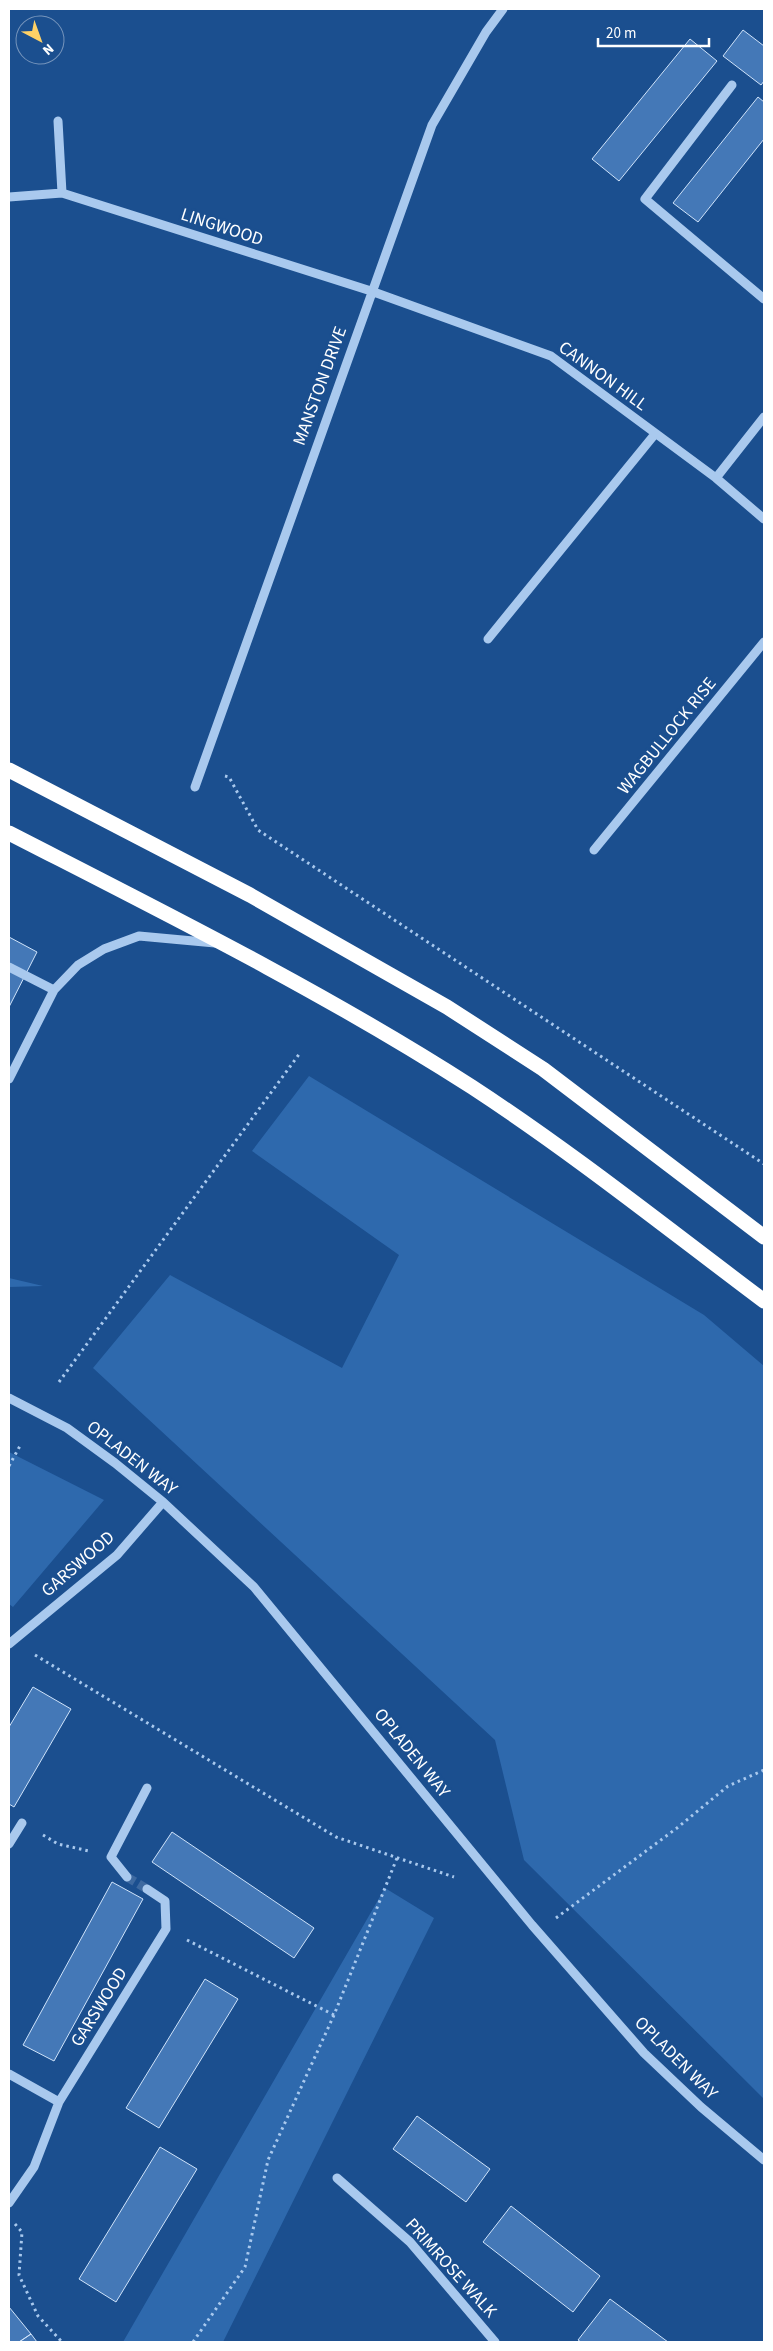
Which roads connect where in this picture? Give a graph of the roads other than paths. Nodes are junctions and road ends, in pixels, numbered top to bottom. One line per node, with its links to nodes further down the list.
1 (503, 9): 6 (street, MANSTON DRIVE)
2 (732, 85): 7 (street)
3 (58, 121): 4 (street)
4 (62, 193): 5 (street, LINGWOOD); 6 (street, LINGWOOD)
5 (9, 197)
6 (371, 291): 9 (street, CANNON HILL); 15 (street, MANSTON DRIVE)
7 (764, 299)
8 (764, 417): 10 (street)
9 (655, 434): 10 (street, CANNON HILL); 12 (street)
10 (716, 478): 11 (street, CANNON HILL)
11 (764, 519)
12 (488, 639)
13 (764, 642): 17 (street, WAGBULLOCK RISE)
14 (9, 770): 22 (highway)
15 (194, 787)
16 (9, 833): 18 (highway)
17 (594, 850)
18 (221, 944): 20 (street); 23 (highway)
19 (9, 967): 20 (street)
20 (54, 990): 21 (street)
21 (9, 1079)
22 (764, 1237)
23 (764, 1301)
24 (9, 1398): 25 (street, OPLADEN WAY)
25 (163, 1502): 26 (street, GARSWOOD); 34 (street, OPLADEN WAY)
26 (9, 1644)
27 (147, 1788): 30 (street)
28 (22, 1824): 29 (street)
29 (9, 1844)
30 (126, 1877)
31 (146, 1889): 33 (street, GARSWOOD)
32 (9, 2074): 33 (street)
33 (59, 2102): 36 (street, GARSWOOD)
34 (764, 2160)
35 (337, 2178): 37 (street, PRIMROSE WALK)
36 (9, 2203)
37 (495, 2342)

